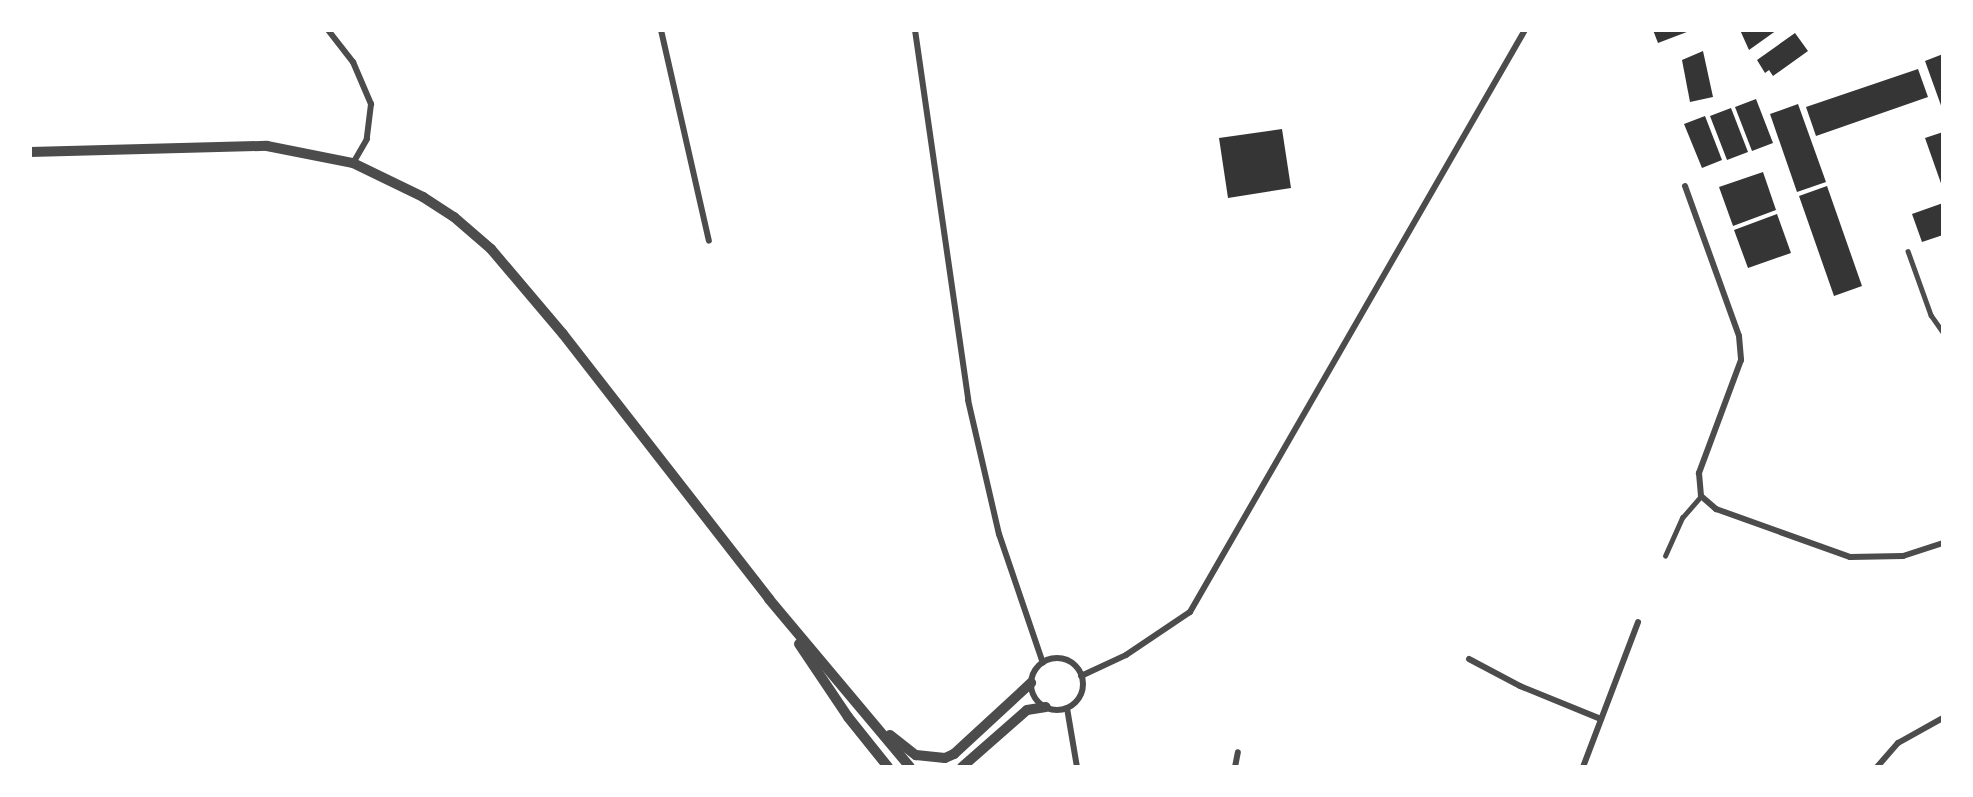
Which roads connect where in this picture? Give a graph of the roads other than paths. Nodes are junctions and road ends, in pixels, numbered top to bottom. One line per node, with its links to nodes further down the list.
1 (328, 30): 6 (street)
2 (661, 30): 8 (street)
3 (915, 30): 17 (street)
4 (1525, 30): 18 (street)
5 (30, 152): 6 (street)
6 (353, 163): 14 (street)
7 (1685, 186): 11 (street)
8 (709, 241)
9 (1908, 250): 10 (lane)
10 (1943, 332)
11 (1701, 496): 12 (street); 13 (lane)
12 (1943, 543)
13 (1665, 556)
14 (769, 599): 22 (street); 26 (street)
15 (1638, 622): 24 (street)
16 (1469, 659): 24 (street)
17 (1043, 663): 18 (street); 19 (street)
18 (1082, 676): 21 (street)
19 (1031, 683): 20 (street); 22 (street)
20 (1046, 707): 21 (street); 28 (street)
21 (1067, 708): 29 (street)
22 (868, 718): 27 (street)
23 (1943, 718): 32 (street)
24 (1601, 719): 31 (street)
25 (1238, 752): 30 (street)
26 (888, 767)
27 (910, 767)
28 (962, 767)
29 (1077, 767)
30 (1235, 767)
31 (1583, 767)
32 (1877, 767)

